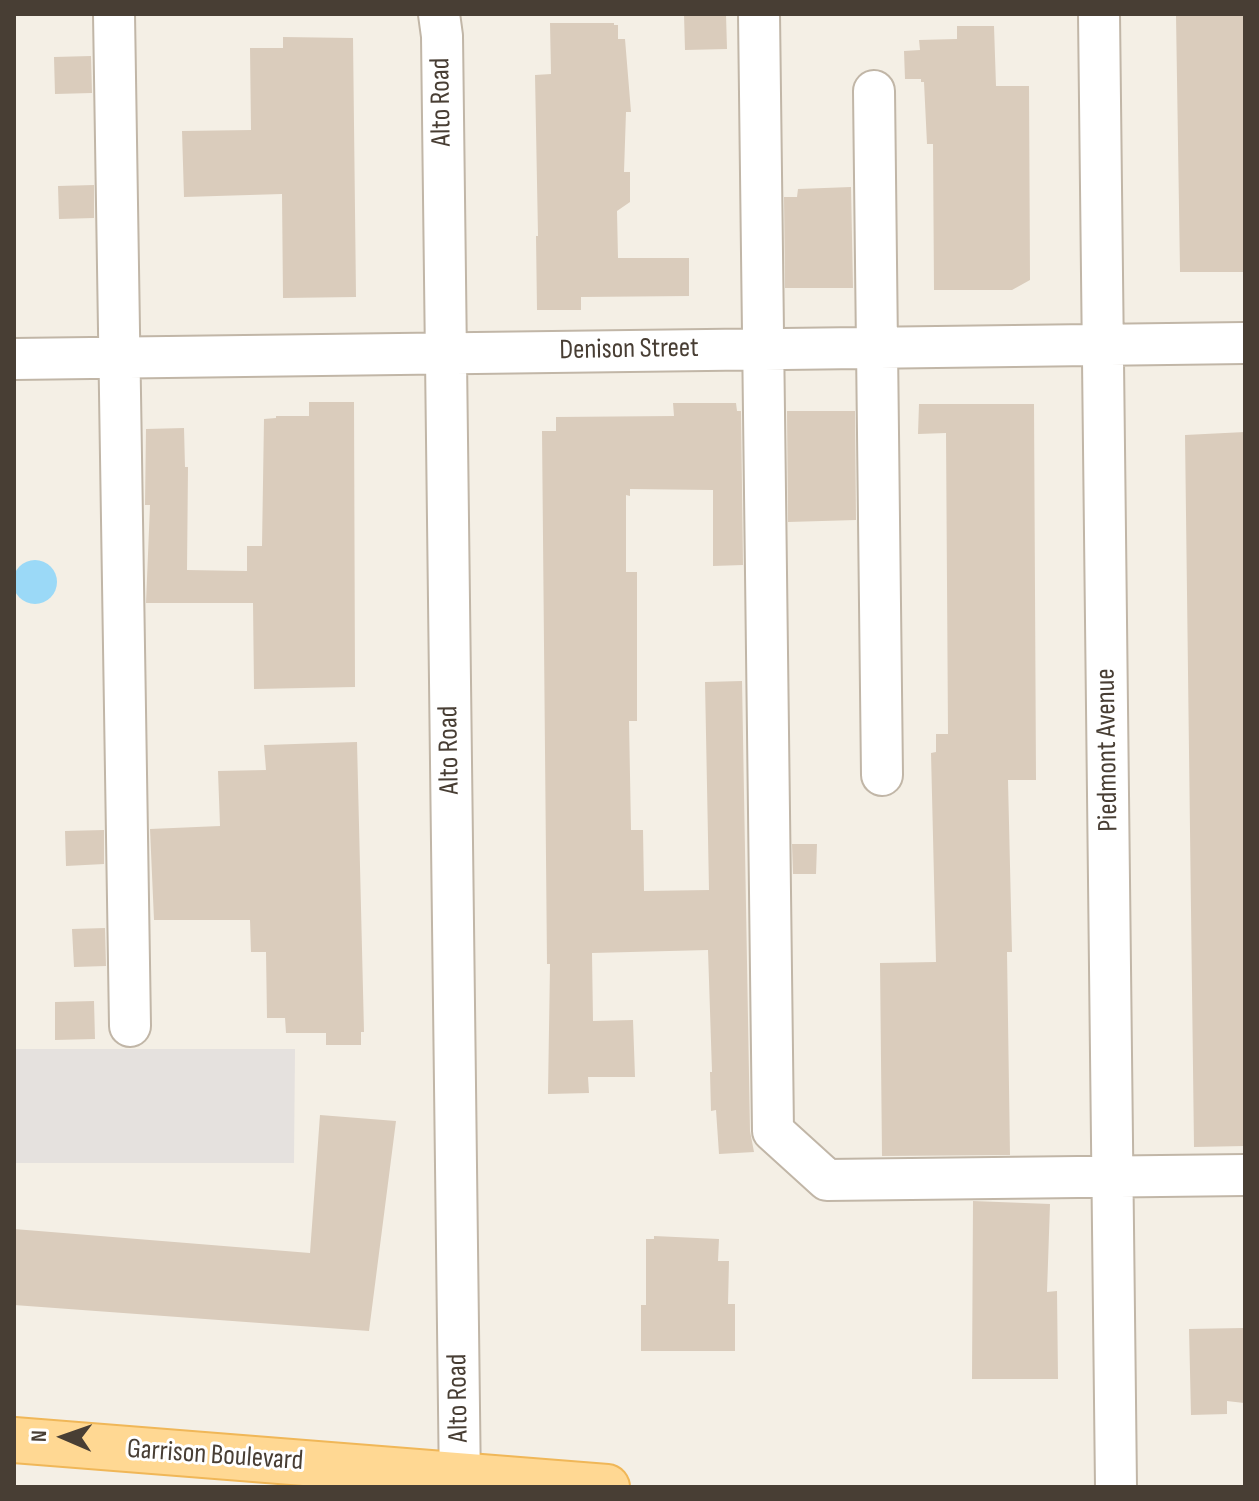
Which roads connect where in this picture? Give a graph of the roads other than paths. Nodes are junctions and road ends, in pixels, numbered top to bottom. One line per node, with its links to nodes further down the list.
1 (114, 14): 11 (street)
2 (439, 14): 10 (street, Alto Road)
3 (759, 14): 9 (street)
4 (1099, 14): 7 (street, Piedmont Avenue)
5 (874, 91): 8 (street)
6 (1245, 343): 7 (street, Denison Street)
7 (1103, 345): 8 (street, Denison Street); 16 (street, Piedmont Avenue)
8 (877, 347): 9 (street, Denison Street); 13 (street)
9 (764, 348): 10 (street, Denison Street); 16 (street)
10 (445, 353): 11 (street, Denison Street); 18 (street, Alto Road)
11 (119, 358): 12 (street, Denison Street); 14 (street)
12 (14, 359)
13 (882, 775)
14 (130, 1026)
15 (1245, 1175): 16 (street)
16 (1113, 1176): 20 (street, Piedmont Avenue)
17 (14, 1440): 18 (main road, Garrison Boulevard)
18 (460, 1481): 19 (main road, Garrison Boulevard)
19 (607, 1487)
20 (1116, 1487)

